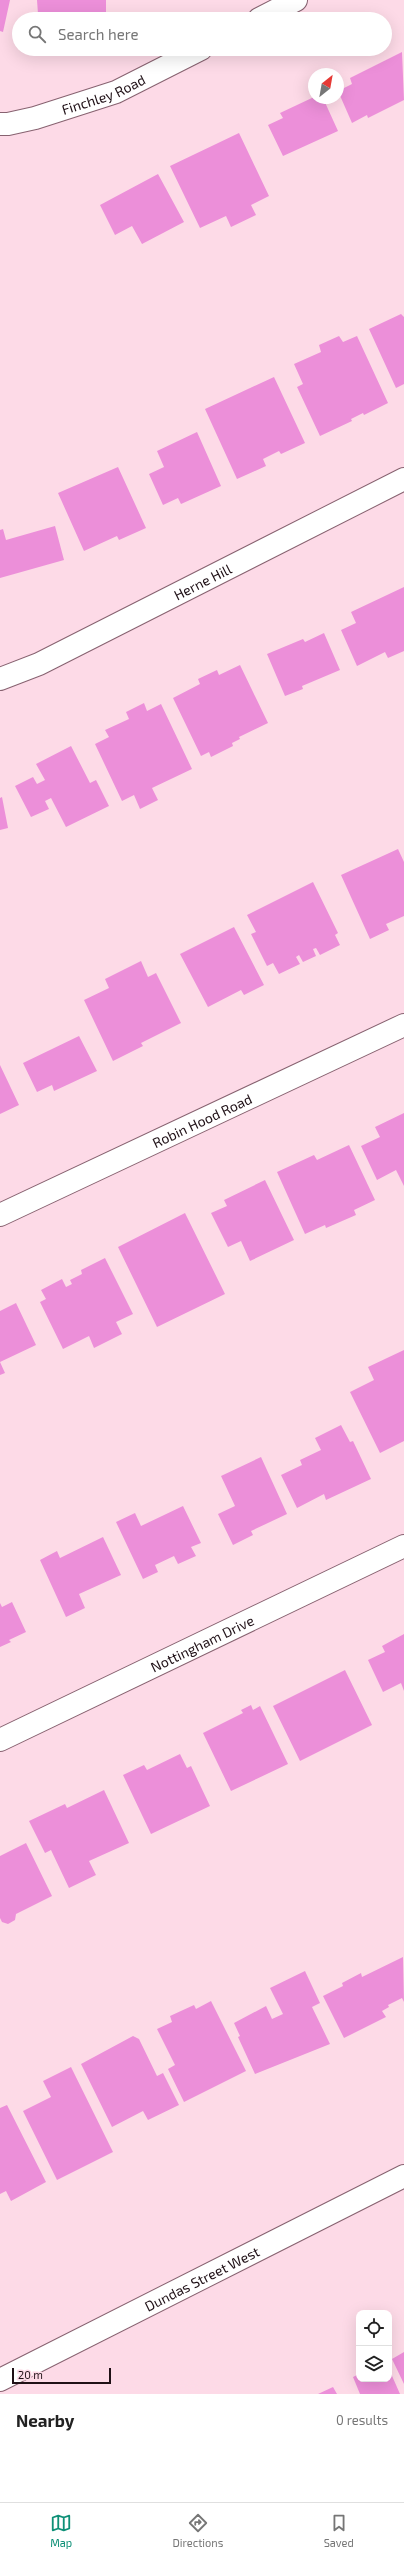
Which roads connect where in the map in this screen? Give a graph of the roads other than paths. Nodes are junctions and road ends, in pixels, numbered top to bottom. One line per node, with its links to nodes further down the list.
1 (296, 0): 2 (street)
2 (273, 12)
3 (187, 56): 4 (street, Finchley Road)
4 (0, 124)
5 (404, 479): 6 (street, Herne Hill)
6 (0, 679)
7 (404, 1025): 8 (street, Robin Hood Road)
8 (0, 1215)
9 (404, 1546): 10 (street, Nottingham Drive)
10 (0, 1740)
11 (404, 2176): 12 (street, Dundas Street West)
12 (0, 2380)

